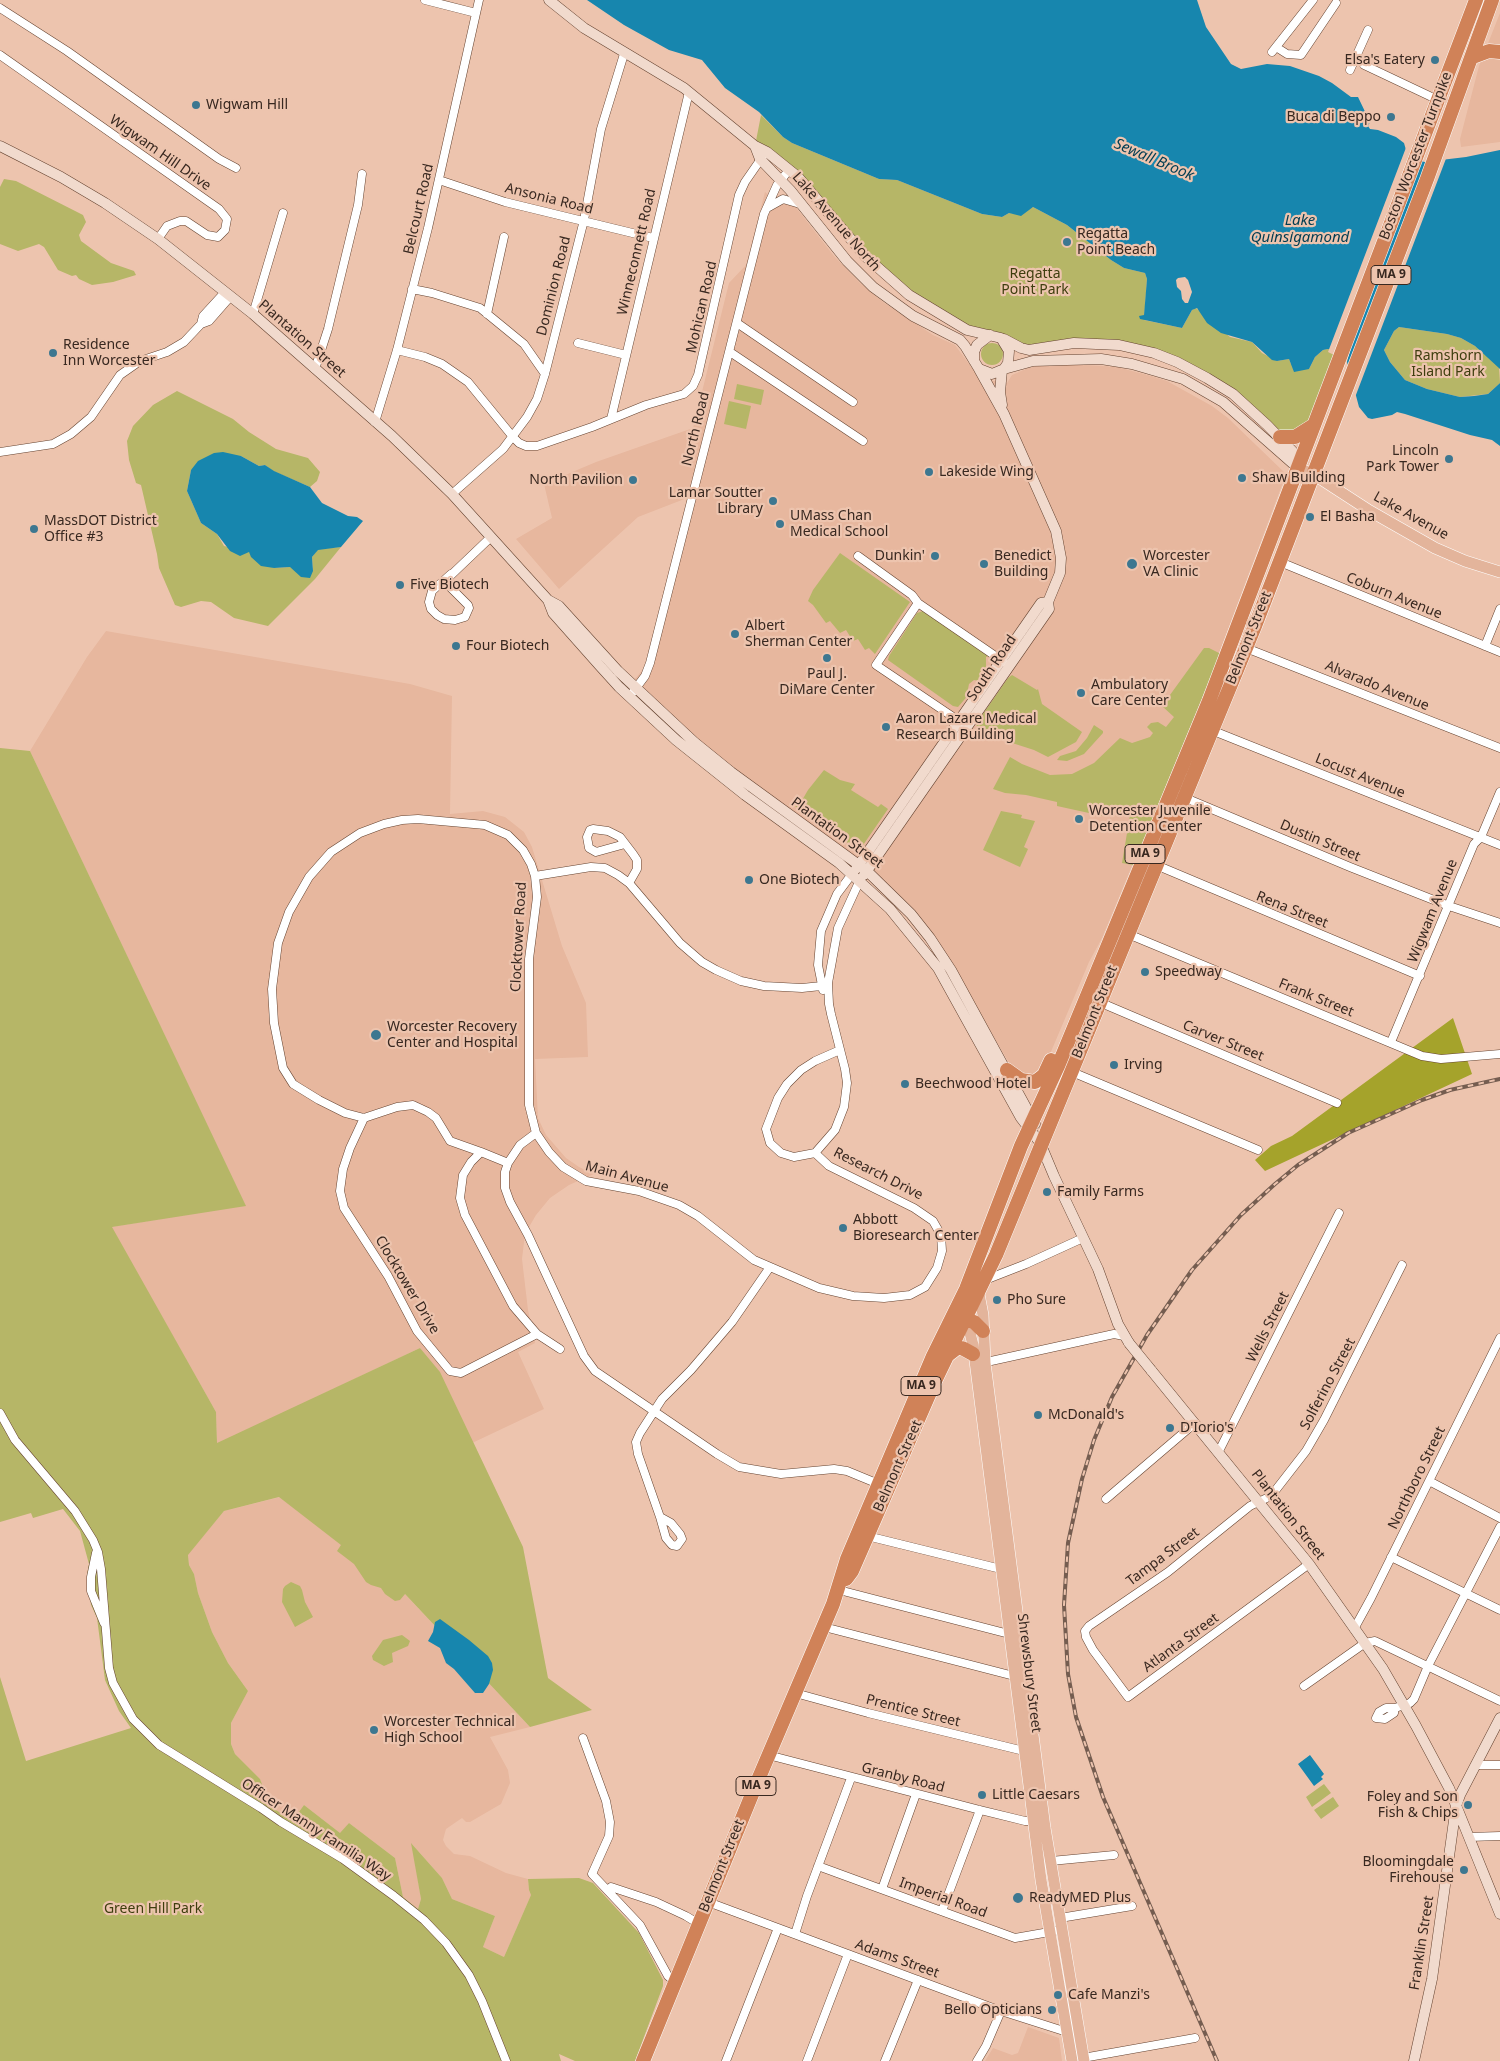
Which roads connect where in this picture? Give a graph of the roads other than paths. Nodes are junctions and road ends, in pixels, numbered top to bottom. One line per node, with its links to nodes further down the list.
1 (425, 0): 9 (street)
2 (479, 0): 9 (street, Belcourt Road)
3 (549, 0): 12 (main road, Lake Avenue North)
4 (1313, 0): 7 (street)
5 (1476, 0): 18 (highway, Boston Worcester Turnpike / MA 9)
6 (1492, 0): 14 (highway, Boston Worcester Turnpike / MA 9)
7 (1335, 1)
8 (0, 8): 21 (street, Wigwam Hill Drive)
9 (476, 13): 24 (street, Belcourt Road)
10 (1368, 30): 16 (street)
11 (1500, 52): 14 (highway)
12 (624, 54): 17 (main road, Lake Avenue North); 29 (street, Dominion Road)
13 (0, 55): 32 (street, Wigwam Hill Drive)
14 (1473, 57): 54 (highway, Boston Worcester Turnpike / MA 9)
15 (1364, 65): 18 (street)
16 (1350, 70)
17 (689, 92): 20 (main road, Lake Avenue North); 31 (street, Winneconnett Road)
18 (1436, 103): 53 (highway, Boston Worcester Turnpike / MA 9)
19 (0, 146): 32 (main road, Plantation Street)
20 (764, 155): 22 (main road, Lake Avenue North); 25 (main road, Lake Avenue North); 51 (street, Mohican Road)
21 (236, 168)
22 (789, 170): 25 (street, North Road); 35 (main road, Lake Avenue North)
23 (362, 174): 46 (street)
24 (439, 180): 29 (street, Ansonia Road); 33 (street, Belcourt Road)
25 (780, 180): 26 (main road, Lake Avenue North); 27 (street, North Road)
26 (802, 205): 27 (street); 38 (main road, Lake Avenue North)
27 (766, 209): 39 (street, North Road)
28 (283, 213): 36 (street)
29 (584, 220): 31 (street, Ansonia Road); 48 (street, Dominion Road)
30 (504, 237): 37 (street)
31 (654, 238): 44 (street, Winneconnett Road)
32 (158, 239): 34 (main road, Plantation Street)
33 (412, 289): 37 (street); 42 (street, Belcourt Road)
34 (227, 295): 36 (main road, Plantation Street); 58 (street)
35 (920, 303): 38 (main road); 40 (main road, Lake Avenue North)
36 (253, 314): 46 (main road, Plantation Street)
37 (486, 314): 48 (street)
38 (913, 316): 45 (main road, Lake Avenue North)
39 (737, 323): 43 (street, North Road); 49 (street)
40 (995, 336): 45 (main road); 47 (main road); 56 (main road, Lake Avenue North)
41 (578, 343): 44 (street)
42 (397, 350): 52 (street, Belcourt Road); 55 (street)
43 (730, 352): 57 (street); 74 (street, North Road)
44 (626, 355): 51 (street, Winneconnett Road)
45 (977, 365): 47 (main road); 50 (main road, South Road)
46 (315, 369): 52 (main road, Plantation Street)
47 (1003, 370): 50 (main road, South Road); 59 (main road, Lake Avenue North)
48 (545, 374): 55 (street, Dominion Road)
49 (853, 402)
50 (1004, 414): 73 (main road, South Road)
51 (611, 418): 55 (street, Mohican Road)
52 (375, 422): 61 (main road, Plantation Street)
53 (1314, 425): 56 (highway); 59 (highway, Belmont Street / MA 9)
54 (1332, 425): 60 (highway, Belmont Street / MA 9)
55 (514, 437): 61 (street, Dominion Road)
56 (1280, 437): 59 (main road, Lake Avenue North)
57 (863, 440)
58 (0, 452)
59 (1299, 464): 60 (main road, Lake Avenue North); 92 (highway, Belmont Street / MA 9)
60 (1313, 474): 64 (highway, Belmont Street / MA 9); 65 (main road, Lake Avenue)
61 (452, 494): 62 (main road, Plantation Street)
62 (491, 537): 66 (street); 67 (main road, Plantation Street)
63 (858, 556): 68 (street)
64 (1280, 562): 70 (street, Coburn Avenue); 71 (highway, Belmont Street / MA 9)
65 (1500, 572)
66 (451, 574): 66 (street)
67 (548, 600): 74 (main road, Plantation Street); 75 (main road, Plantation Street)
68 (918, 603): 73 (street); 76 (street)
69 (1500, 609): 70 (street)
70 (1485, 646): 72 (street, Coburn Avenue)
71 (1246, 648): 77 (highway, Belmont Street / MA 9); 78 (street, Alvarado Avenue)
72 (1500, 652)
73 (1006, 663): 76 (main road, South Road)
74 (638, 687): 75 (street, North Road); 85 (main road, Plantation Street)
75 (630, 695): 87 (main road, Plantation Street)
76 (964, 724): 85 (main road, South Road)
77 (1211, 730): 80 (highway, Belmont Street / MA 9); 81 (street, Locust Avenue)
78 (1500, 748)
79 (1500, 792): 81 (street, Wigwam Avenue)
80 (1183, 796): 84 (highway, Belmont Street / MA 9); 89 (street, Dustin Street)
81 (1481, 837): 83 (street, Locust Avenue); 89 (street, Wigwam Avenue)
82 (625, 844): 82 (street); 88 (street)
83 (1500, 845)
84 (1156, 865): 91 (highway, Belmont Street / MA 9); 93 (street, Rena Street)
85 (863, 868): 87 (main road, Research Drive); 100 (main road, Plantation Street)
86 (536, 876): 88 (street); 103 (street, Clocktower Road); 105 (street, Clocktower Road)
87 (856, 877): 94 (street, Research Drive); 96 (street, Research Drive); 104 (main road, Plantation Street)
88 (628, 883): 94 (street)
89 (1449, 906): 90 (street, Dustin Street); 93 (street, Wigwam Avenue)
90 (1500, 923)
91 (1128, 934): 95 (highway, Belmont Street / MA 9); 97 (street, Frank Street)
92 (1099, 965): 100 (highway); 104 (highway, Belmont Street / MA 9)
93 (1420, 976): 97 (street, Wigwam Avenue)
94 (821, 986): 96 (street, Research Drive)
95 (1099, 1002): 101 (highway, Belmont Street / MA 9); 102 (street, Carver Street)
96 (829, 1004): 98 (street, Research Drive)
97 (1391, 1042): 99 (street, Frank Street)
98 (840, 1050): 109 (street, Research Drive); 109 (street, Research Drive)
99 (1500, 1054)
100 (1007, 1070): 104 (main road, Plantation Street)
101 (1072, 1072): 106 (highway, Belmont Street / MA 9); 107 (street)
102 (1337, 1102)
103 (364, 1118): 108 (street); 120 (street, Clocktower Drive)
104 (1031, 1124): 106 (main road, Plantation Street); 116 (highway, Belmont Street / MA 9)
105 (536, 1133): 110 (street); 114 (street, Main Avenue)
106 (1041, 1144): 112 (main road, Plantation Street); 115 (highway, Belmont Street / MA 9)
107 (1258, 1150)
108 (481, 1152): 110 (street); 120 (street)
109 (815, 1153): 114 (street, Research Drive)
110 (508, 1163): 126 (street)
111 (1339, 1214): 129 (street, Wells Street)
112 (1083, 1238): 115 (street); 121 (main road, Plantation Street)
113 (1402, 1265): 133 (street, Solferino Street)
114 (770, 1267): 126 (street)
115 (985, 1280): 116 (highway, Belmont Street / MA 9)
116 (972, 1291): 117 (highway, Belmont Street / MA 9); 118 (highway, Belmont Street / MA 9); 119 (main road, Shrewsbury Street)
117 (950, 1318): 118 (highway); 131 (highway, Belmont Street / MA 9)
118 (965, 1318): 119 (highway); 124 (highway, Belmont Street / MA 9); 125 (main road, Shrewsbury Street)
119 (983, 1331): 125 (main road, Shrewsbury Street)
120 (537, 1334): 123 (street)
121 (1127, 1339): 125 (street); 128 (main road, Plantation Street, bridge)
122 (1499, 1341): 130 (street, Northboro Street)
123 (560, 1349)
124 (947, 1356): 125 (highway); 131 (highway, Belmont Street / MA 9)
125 (978, 1360): 141 (main road, Shrewsbury Street)
126 (654, 1412): 131 (street); 134 (street)
127 (0, 1413): 138 (street, Officer Manny Familia Way)
128 (1195, 1423): 129 (main road, Plantation Street); 132 (street)
129 (1219, 1451): 133 (main road, Plantation Street)
130 (1429, 1481): 135 (street); 139 (street, Northboro Street)
131 (883, 1486): 137 (highway, Belmont Street / MA 9); 142 (highway, Belmont Street / MA 9)
132 (1106, 1499)
133 (1259, 1502): 140 (main road, Plantation Street); 148 (street, Tampa Street)
134 (660, 1516)
135 (1500, 1518)
136 (1500, 1527): 143 (street)
137 (867, 1536): 141 (street); 142 (highway, Belmont Street / MA 9)
138 (96, 1546): 149 (street, Officer Manny Familia Way); 149 (street, Officer Manny Familia Way)
139 (1391, 1557): 143 (street); 146 (street, Northboro Street)
140 (1309, 1564): 146 (main road, Plantation Street); 148 (street, Atlanta Street)
141 (1006, 1569): 147 (main road, Shrewsbury Street); 172 (main road, Shrewsbury Street)
142 (839, 1590): 145 (highway, Belmont Street / MA 9); 147 (street)
143 (1467, 1594): 144 (street); 151 (street)
144 (1500, 1610)
145 (824, 1627): 152 (street); 154 (highway, Belmont Street / MA 9)
146 (1354, 1629): 150 (main road, Plantation Street)
147 (1009, 1634): 152 (main road, Shrewsbury Street)
148 (1085, 1634)
149 (106, 1635): 191 (street, Officer Manny Familia Way)
150 (1365, 1643): 151 (street); 153 (street); 156 (main road, Plantation Street)
151 (1428, 1666): 155 (street); 156 (street)
152 (1014, 1676): 159 (main road, Shrewsbury Street)
153 (1304, 1686)
154 (795, 1693): 159 (street, Prentice Street); 160 (highway, Belmont Street / MA 9)
155 (1500, 1701)
156 (1399, 1707): 165 (main road, Plantation Street)
157 (1500, 1718): 161 (main road, Franklin Street)
158 (583, 1738): 175 (street)
159 (1024, 1751): 167 (main road, Shrewsbury Street)
160 (768, 1756): 163 (street, Granby Road); 176 (highway, Belmont Street / MA 9)
161 (1476, 1765): 162 (street); 165 (main road, Franklin Street)
162 (1500, 1765)
163 (851, 1778): 164 (street, Granby Road); 173 (street)
164 (916, 1794): 166 (street, Granby Road); 174 (street)
165 (1456, 1806): 169 (main road, Plantation Street); 170 (main road, Franklin Street)
166 (980, 1810): 167 (street, Granby Road); 179 (street)
167 (1033, 1821): 181 (main road, Shrewsbury Street)
168 (1500, 1836): 169 (street)
169 (1471, 1840): 170 (main road); 178 (main road, Plantation Street)
170 (1450, 1851): 197 (main road, Franklin Street)
171 (1114, 1855): 172 (street)
172 (1051, 1861): 181 (main road, Shrewsbury Street)
173 (818, 1866): 174 (street, Imperial Road); 183 (street)
174 (882, 1889): 179 (street, Imperial Road)
175 (608, 1890): 180 (street); 186 (street)
176 (708, 1902): 180 (highway, Belmont Street / MA 9); 182 (street, Adams Street)
177 (1132, 1906): 181 (street, Imperial Road)
178 (1499, 1908)
179 (942, 1912): 181 (street, Imperial Road)
180 (699, 1924): 186 (highway, Belmont Street / MA 9)
181 (1057, 1926): 188 (main road, Shrewsbury Street)
182 (778, 1928): 183 (street, Adams Street); 193 (street)
183 (795, 1934): 184 (street, Adams Street)
184 (848, 1954): 185 (street, Adams Street); 194 (street)
185 (918, 1980): 187 (street, Adams Street); 195 (street)
186 (675, 1982): 192 (highway, Belmont Street / MA 9)
187 (1001, 2012): 188 (street, Adams Street); 196 (street)
188 (1074, 2033): 190 (main road, Shrewsbury Street)
189 (1195, 2038): 190 (street)
190 (1080, 2060)
191 (506, 2061)
192 (643, 2061)
193 (726, 2061)
194 (807, 2061)
195 (886, 2061)
196 (976, 2061)
197 (1414, 2061)

